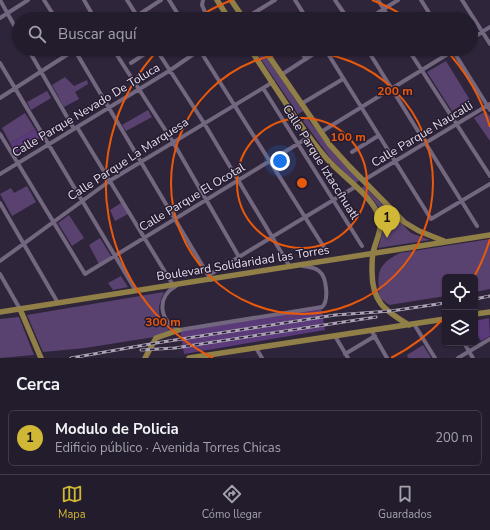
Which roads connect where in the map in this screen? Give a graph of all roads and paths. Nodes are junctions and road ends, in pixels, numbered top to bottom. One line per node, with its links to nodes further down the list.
1 (0, 0): 34 (street)
2 (28, 0): 34 (street)
3 (44, 0): 19 (street)
4 (84, 0): 20 (street)
5 (127, 0): 21 (street)
6 (161, 0): 22 (street)
7 (169, 0): 23 (street)
8 (203, 0): 24 (street)
9 (217, 0): 25 (main road)
10 (231, 0): 26 (main road)
11 (275, 0): 27 (street)
12 (295, 0): 28 (street)
13 (335, 0): 29 (street)
14 (378, 0): 18 (street)
15 (398, 0): 18 (street)
16 (421, 0): 32 (street)
17 (462, 0): 33 (street)
18 (384, 9): 30 (street); 31 (street)
19 (52, 12)
20 (91, 12)
21 (134, 12)
22 (146, 12)
23 (177, 12)
24 (205, 12)
25 (225, 12)
26 (239, 12)
27 (255, 12)
28 (302, 12)
29 (343, 12)
30 (379, 12)
31 (386, 12)
32 (429, 12)
33 (470, 12)
34 (7, 13): 35 (street); 36 (street)
35 (0, 18)
36 (12, 22)
37 (478, 26): 39 (street)
38 (490, 27): 39 (street)
39 (482, 32): 40 (street); 41 (street)
40 (478, 35)
41 (490, 44)
42 (32, 56): 64 (street)
43 (65, 56): 64 (street)
44 (79, 56): 77 (street)
45 (118, 56): 71 (street)
46 (142, 56): 61 (street)
47 (160, 56): 62 (street)
48 (190, 56): 62 (street, Calle Parque Nevado De Toluca)
49 (204, 56): 74 (street)
50 (255, 56): 67 (main road)
51 (269, 56): 65 (main road)
52 (304, 56): 59 (street)
53 (310, 56): 59 (street)
54 (329, 56): 66 (street)
55 (372, 56): 70 (street)
56 (412, 56): 63 (street)
57 (445, 56): 63 (street)
58 (458, 56): 75 (street)
59 (306, 59): 65 (street)
60 (0, 63): 68 (street)
61 (131, 63)
62 (169, 71): 71 (street, Calle Parque Nevado De Toluca); 81 (street)
63 (422, 71): 70 (street); 82 (street)
64 (41, 72): 68 (street); 83 (street)
65 (281, 75): 73 (main road)
66 (343, 79): 73 (street); 76 (street)
67 (273, 82): 69 (street, Calle Parque La Marquesa); 80 (main road)
68 (15, 88): 72 (street); 89 (street)
69 (263, 88): 74 (street, Calle Parque La Marquesa); 90 (street, Calle Parque Iztaccíhuatl)
70 (393, 88): 76 (street); 91 (street)
71 (139, 89): 77 (street, Calle Parque Nevado De Toluca); 88 (street)
72 (0, 98)
73 (301, 104): 79 (main road)
74 (235, 105): 81 (street, Calle Parque La Marquesa); 94 (street)
75 (489, 105): 78 (street); 82 (street, Calle Parque Naucalli)
76 (360, 107): 84 (street); 86 (street)
77 (108, 108): 83 (street, Calle Parque Nevado De Toluca); 93 (street)
78 (490, 110)
79 (307, 113): 80 (main road); 84 (main road)
80 (298, 119): 87 (main road)
81 (204, 123): 88 (street, Calle Parque La Marquesa); 100 (street)
82 (456, 125): 91 (street, Calle Parque Naucalli); 98 (street)
83 (75, 128): 89 (street, Calle Parque Nevado De Toluca); 99 (street)
84 (321, 132): 101 (main road)
85 (0, 134): 96 (street)
86 (378, 136): 92 (street); 95 (street)
87 (310, 137): 90 (street, Calle Parque El Ocotal); 103 (main road)
88 (173, 142): 93 (street, Calle Parque La Marquesa); 105 (street)
89 (48, 144): 96 (street, Calle Parque Nevado De Toluca); 104 (street)
90 (298, 144): 94 (street, Calle Parque El Ocotal); 106 (street, Calle Parque Iztaccíhuatl)
91 (426, 144): 95 (street, Calle Parque Naucalli); 107 (street)
92 (352, 152)
93 (141, 161): 99 (street, Calle Parque La Marquesa); 110 (street)
94 (270, 161): 100 (street, Calle Parque El Ocotal); 109 (street)
95 (395, 162): 101 (street, Calle Parque Naucalli); 107 (street)
96 (17, 163): 97 (street, Calle Parque Nevado De Toluca); 111 (street)
97 (0, 174)
98 (490, 176)
99 (111, 180): 104 (street, Calle Parque La Marquesa); 114 (street)
100 (238, 180): 105 (street, Calle Parque El Ocotal); 115 (street)
101 (364, 180): 103 (main road); 116 (main road)
102 (490, 184): 107 (street)
103 (355, 187): 106 (street); 120 (main road)
104 (81, 200): 111 (street, Calle Parque La Marquesa); 121 (street)
105 (206, 200): 110 (street, Calle Parque El Ocotal); 122 (street)
106 (333, 200): 109 (street); 118 (street, Calle Parque Iztaccíhuatl)
107 (461, 201): 112 (street)
108 (0, 203): 117 (street)
109 (305, 217): 115 (street); 119 (street)
110 (175, 218): 114 (street, Calle Parque El Ocotal); 127 (street)
111 (53, 221): 117 (street, Calle Parque La Marquesa); 121 (street, Calle Parque El Ocotal)
112 (477, 226)
113 (490, 235): 116 (main road, Boulevard Solidaridad las Torres)
114 (145, 237): 121 (street, Calle Parque El Ocotal); 128 (street)
115 (272, 237): 122 (street); 125 (street)
116 (445, 242): 120 (main road, Boulevard Solidaridad las Torres)
117 (24, 243): 123 (street, Calle Parque La Marquesa); 130 (street)
118 (362, 246)
119 (327, 252)
120 (373, 253): 124 (main road, Boulevard Solidaridad las Torres); 136 (main road)
121 (114, 255): 129 (street)
122 (239, 257): 127 (street)
123 (0, 261)
124 (300, 265): 125 (main road, Boulevard Solidaridad las Torres); 137 (street)
125 (290, 267): 127 (main road, Boulevard Solidaridad las Torres)
126 (0, 274): 131 (street)
127 (210, 277): 128 (main road, Boulevard Solidaridad las Torres)
128 (176, 285): 129 (main road, Boulevard Solidaridad las Torres); 137 (street)
129 (136, 291): 130 (main road, Boulevard Solidaridad las Torres)
130 (58, 303): 131 (main road, Boulevard Solidaridad las Torres)
131 (20, 309): 132 (main road, Boulevard Solidaridad las Torres); 146 (main road)
132 (0, 312)
133 (490, 313): 134 (main road)
134 (478, 314)
135 (442, 319): 136 (main road)
136 (411, 324): 138 (main road); 152 (street)
137 (179, 330): 147 (main road)
138 (371, 330): 139 (main road); 140 (street)
139 (334, 336): 143 (main road); 145 (street)
140 (375, 336): 145 (street); 151 (street)
141 (490, 339): 144 (street)
142 (466, 346): 144 (street)
143 (256, 348): 148 (main road); 149 (street)
144 (469, 351): 153 (street); 154 (street)
145 (345, 354): 150 (street)
146 (41, 358)
147 (145, 358)
148 (189, 358)
149 (262, 358)
150 (348, 358)
151 (387, 358)
152 (435, 358)
153 (458, 358)
154 (473, 358)

